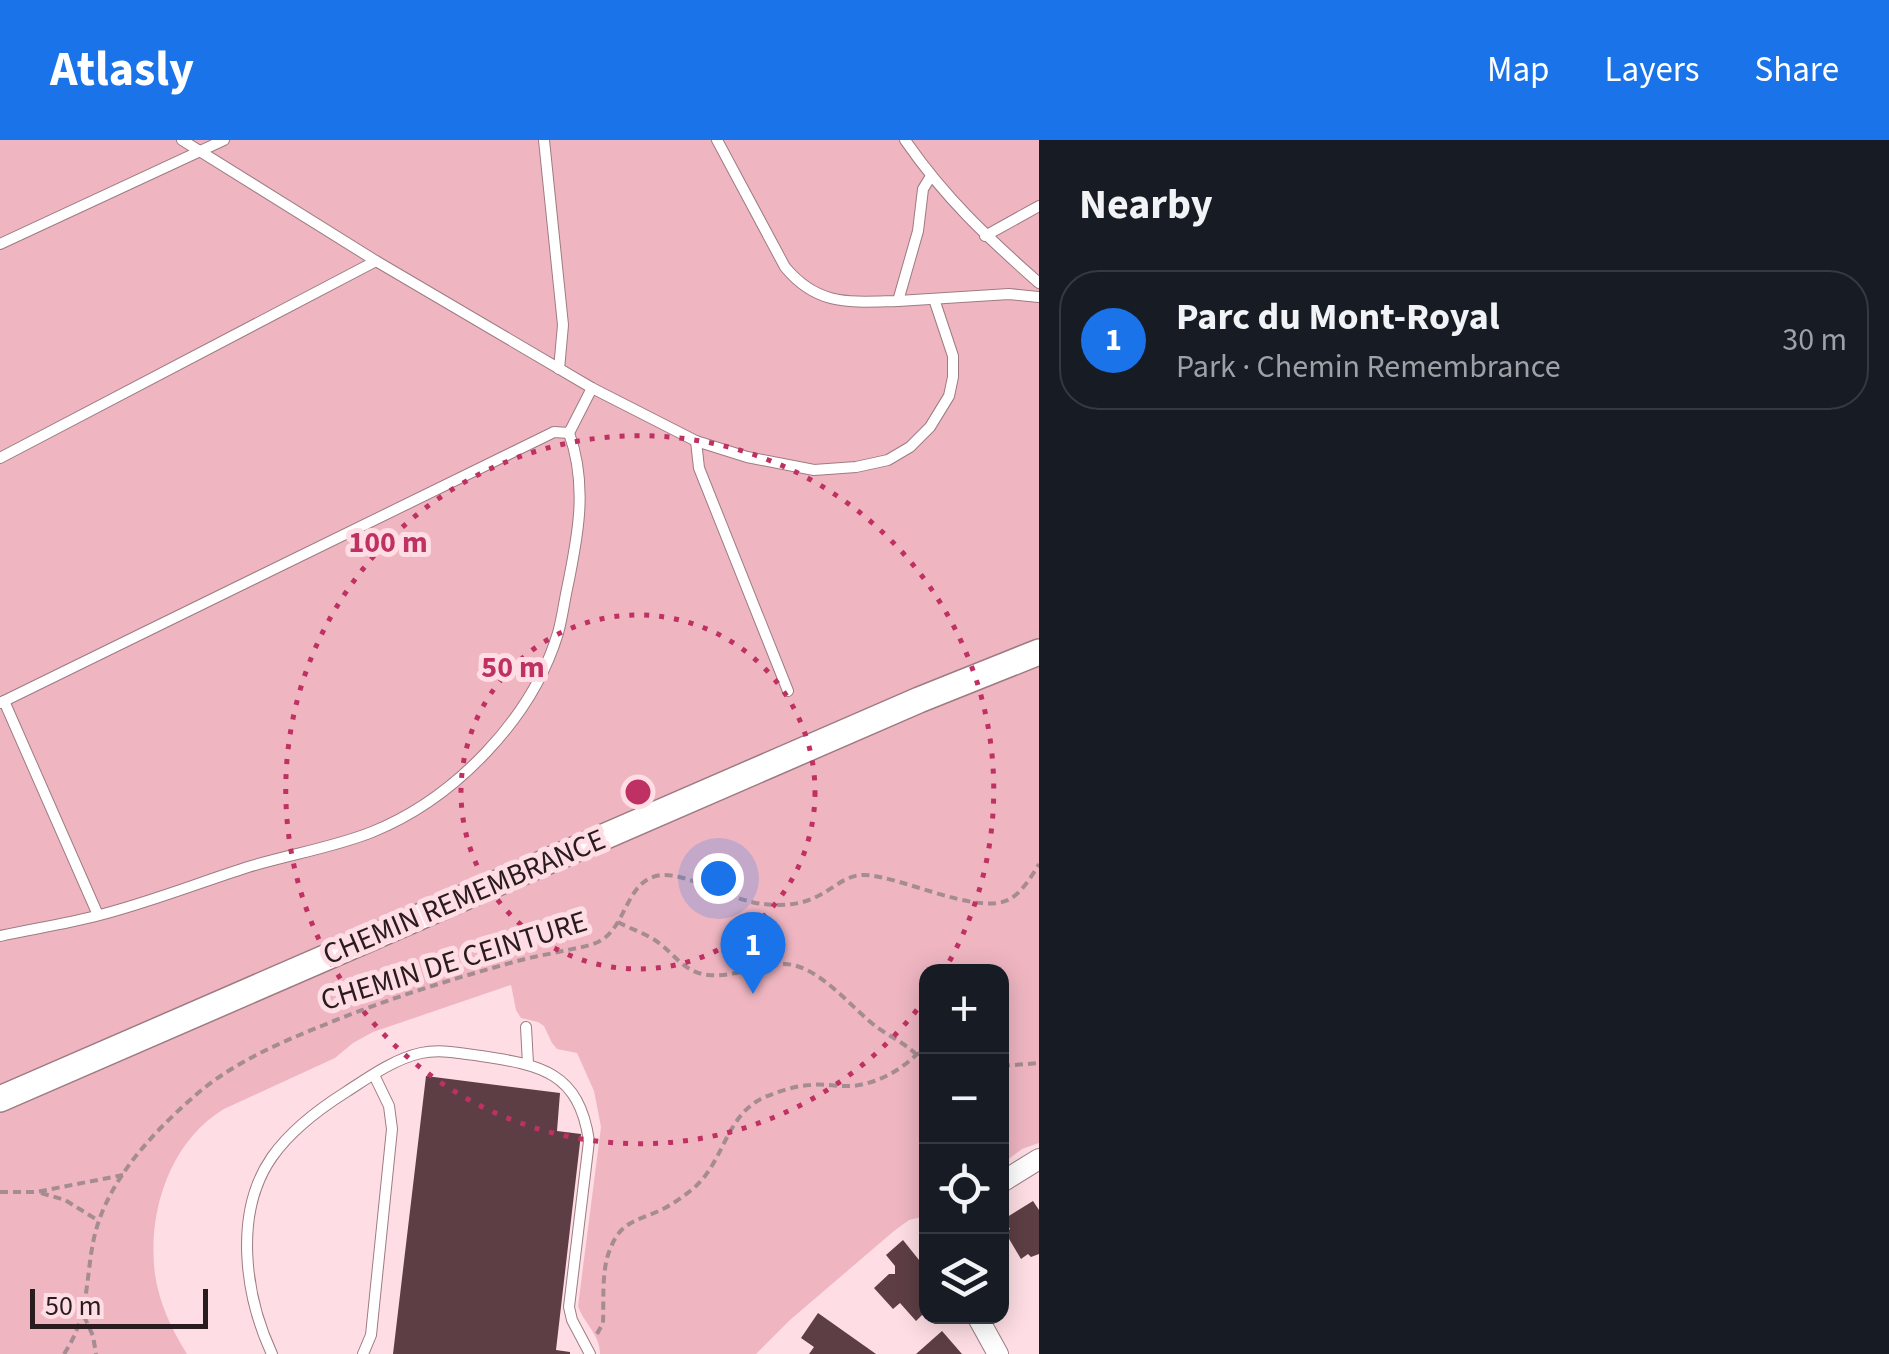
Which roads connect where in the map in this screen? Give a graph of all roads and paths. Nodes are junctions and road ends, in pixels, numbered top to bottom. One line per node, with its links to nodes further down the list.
1 (182, 140): 6 (lane)
2 (224, 140): 6 (lane)
3 (544, 140): 16 (lane)
4 (718, 140): 15 (lane)
5 (906, 140): 7 (lane)
6 (202, 151): 10 (lane); 11 (lane)
7 (930, 176): 9 (lane); 15 (lane)
8 (1039, 206): 9 (lane)
9 (984, 236): 12 (lane)
10 (0, 244)
11 (376, 261): 16 (lane); 20 (lane)
12 (1039, 283)
13 (1039, 297): 14 (lane)
14 (934, 299): 15 (lane); 19 (lane)
15 (898, 301)
16 (559, 368): 17 (lane)
17 (592, 388): 18 (lane); 19 (lane)
18 (569, 432): 23 (lane); 25 (lane)
19 (696, 442): 22 (lane)
20 (0, 458)
21 (1039, 652): 35 (street, CHEMIN REMEMBRANCE)
22 (788, 691)
23 (2, 702): 25 (lane)
24 (1039, 864): 26 (path, CHEMIN DE CEINTURE)
25 (98, 916): 27 (lane)
26 (618, 922): 29 (path); 37 (path, CHEMIN DE CEINTURE)
27 (0, 936)
28 (526, 1026): 32 (lane)
29 (916, 1054): 30 (path); 44 (path)
30 (919, 1054)
31 (1039, 1062): 33 (path)
32 (528, 1064): 34 (lane); 49 (lane)
33 (1009, 1065)
34 (374, 1075): 47 (lane); 48 (lane)
35 (0, 1098)
36 (1039, 1159): 38 (street)
37 (123, 1175): 40 (path); 41 (path, CHEMIN DE CEINTURE)
38 (1009, 1178)
39 (0, 1192): 40 (path)
40 (36, 1192): 41 (path)
41 (99, 1221): 42 (path, CHEMIN DE CEINTURE)
42 (83, 1313): 45 (path, CHEMIN DE CEINTURE); 46 (path)
43 (981, 1324): 50 (street)
44 (596, 1336)
45 (64, 1354)
46 (96, 1354)
47 (272, 1354)
48 (363, 1354)
49 (590, 1354)
50 (998, 1354)

